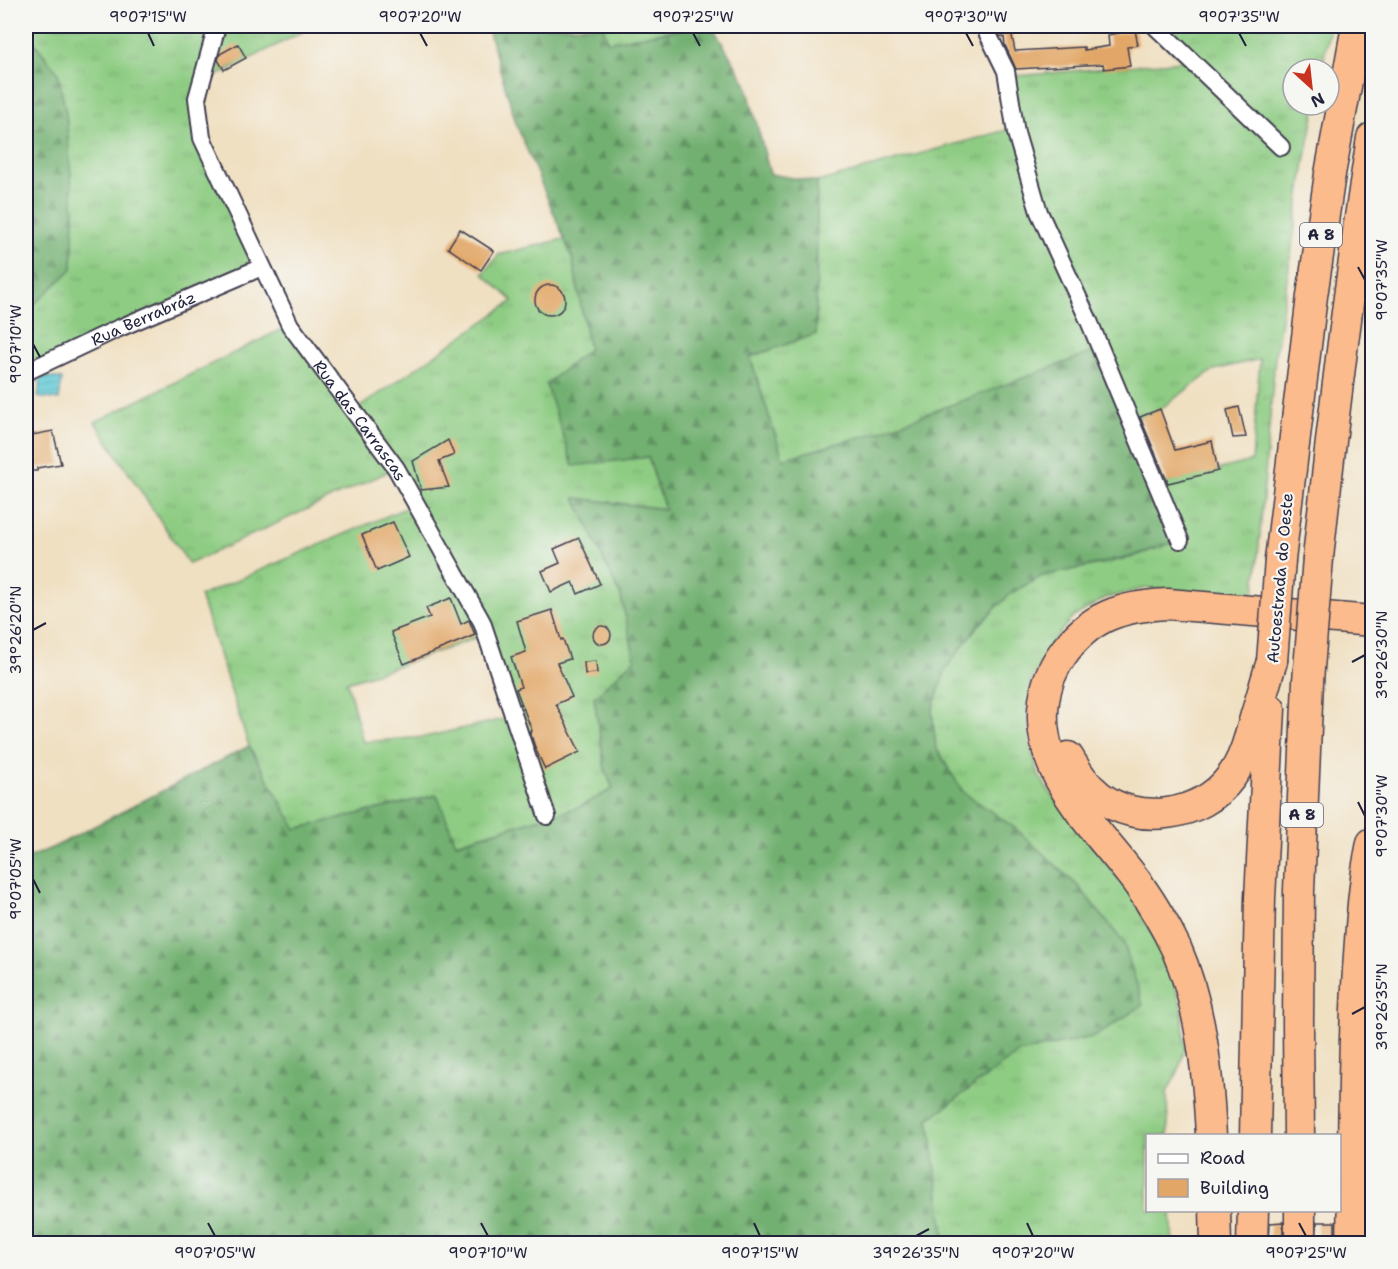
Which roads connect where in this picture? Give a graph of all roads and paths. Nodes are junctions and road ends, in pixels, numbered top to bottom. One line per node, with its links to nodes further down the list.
1 (217, 26): 7 (street, Rua das Carrascas)
2 (984, 26): 9 (street)
3 (1155, 26): 6 (street)
4 (1358, 26): 12 (highway, Autoestrada do Oeste / A 8, bridge)
5 (1372, 138): 17 (highway, A 8, bridge)
6 (1281, 147)
7 (262, 267): 8 (street, Rua Berrabráz); 13 (street, Rua das Carrascas)
8 (26, 372)
9 (1180, 540)
10 (1372, 621): 15 (highway)
11 (1372, 635): 12 (highway)
12 (1272, 661): 16 (highway, Autoestrada do Oeste / A 8)
13 (547, 816)
14 (1372, 843): 24 (highway)
15 (1211, 1134)
16 (1255, 1134)
17 (1299, 1134)
18 (1215, 1212): 21 (highway)
19 (1253, 1212): 22 (highway)
20 (1299, 1212): 23 (highway)
21 (1216, 1244)
22 (1252, 1244)
23 (1300, 1244)
24 (1352, 1244)

